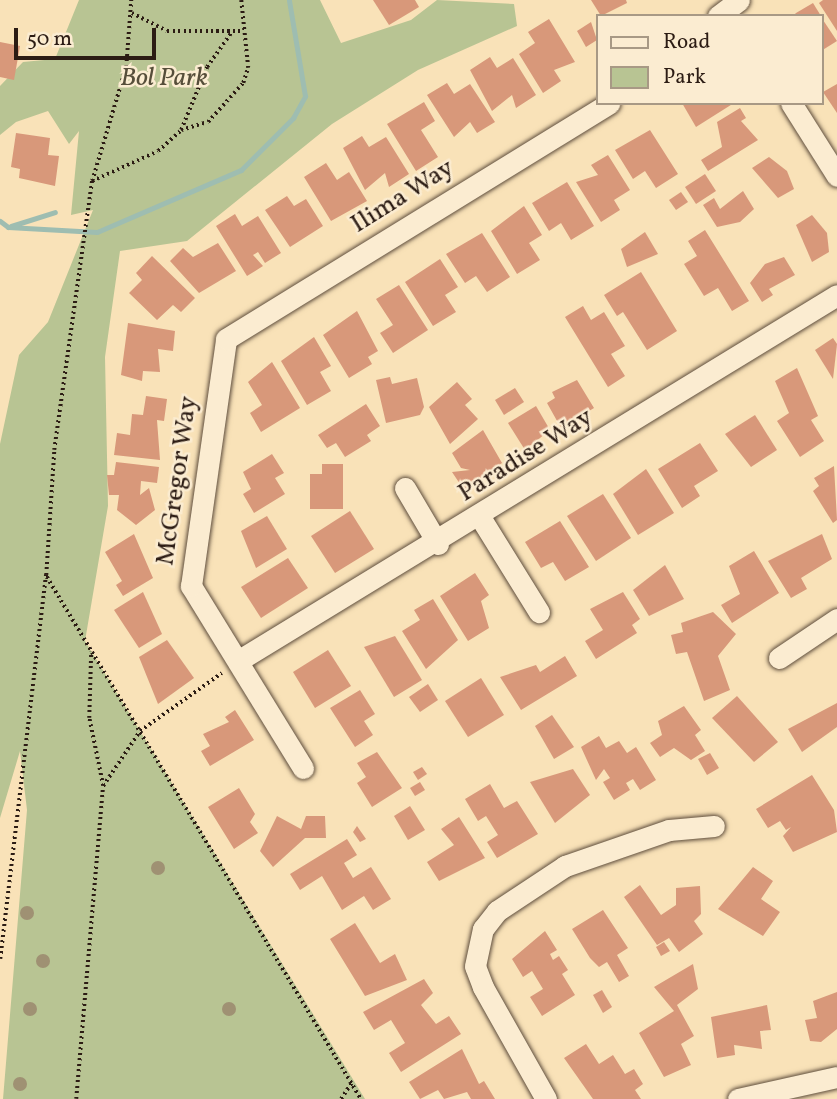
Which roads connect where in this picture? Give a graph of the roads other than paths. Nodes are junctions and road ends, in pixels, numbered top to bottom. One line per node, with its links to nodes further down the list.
1 (606, 105): 5 (street, Ilima Way)
2 (792, 105): 3 (street)
3 (837, 176)
4 (837, 295): 7 (street, Paradise Way)
5 (226, 339): 12 (street, McGregor Way)
6 (405, 488): 8 (street)
7 (480, 517): 8 (street, Paradise Way); 9 (street)
8 (438, 544): 12 (street, Paradise Way)
9 (538, 612)
10 (837, 619): 11 (street)
11 (779, 658)
12 (241, 659): 13 (street, McGregor Way)
13 (303, 768)
14 (713, 825): 16 (street)
15 (837, 1077): 17 (street)
16 (546, 1099)
17 (738, 1099)

